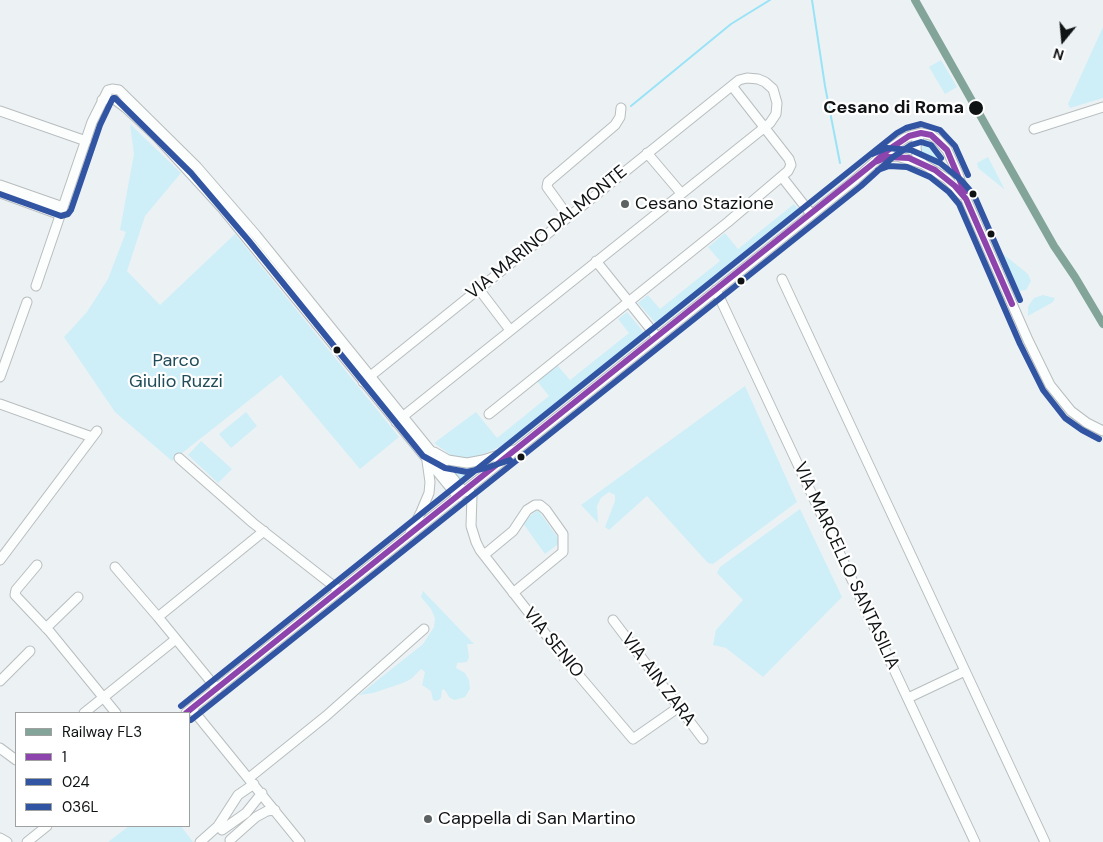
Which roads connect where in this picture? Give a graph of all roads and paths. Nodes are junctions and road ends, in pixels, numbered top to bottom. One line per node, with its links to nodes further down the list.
1 (732, 86): 5 (street); 5 (street, VIA MARINO DALMONTE); 9 (street, VIA MARINO DALMONTE)
2 (1103, 107): 6 (street)
3 (621, 108): 19 (street)
4 (0, 110): 8 (street)
5 (765, 127): 12 (street); 14 (street, VIA MARINO DALMONTE)
6 (1034, 129)
7 (921, 133): 10 (street); 11 (street); 16 (street)
8 (86, 141): 17 (street); 30 (street)
9 (647, 153): 14 (street); 19 (street, VIA MARINO DALMONTE)
10 (876, 162): 11 (street); 18 (street)
11 (923, 164): 16 (street)
12 (782, 177): 18 (street); 25 (street)
13 (0, 185): 17 (street)
14 (682, 193): 20 (street, VIA MARINO DALMONTE)
15 (0, 194): 17 (street)
16 (966, 199): 34 (street)
17 (62, 211): 22 (street)
18 (811, 214): 24 (street)
19 (568, 216): 23 (street, VIA MARINO DALMONTE)
20 (596, 261): 25 (street); 27 (street, VIA MARINO DALMONTE)
21 (782, 279): 54 (street)
22 (36, 286)
23 (478, 288): 27 (street); 30 (street, VIA MARINO DALMONTE)
24 (716, 290): 28 (street); 58 (street, VIA MARCELLO SANTASILIA)
25 (628, 301): 28 (street); 32 (street)
26 (27, 302): 29 (street)
27 (510, 330): 33 (street, VIA MARINO DALMONTE)
28 (657, 337): 35 (street)
29 (0, 377)
30 (367, 379): 33 (street)
31 (0, 404): 42 (street)
32 (489, 414)
33 (400, 419): 36 (street)
34 (1103, 431)
35 (520, 447): 36 (street); 38 (street)
36 (428, 454): 38 (street); 40 (street)
37 (179, 458): 39 (street)
38 (464, 492): 40 (street); 41 (street, VIA SENIO)
39 (264, 531): 45 (street); 48 (street)
40 (407, 538): 45 (street)
41 (484, 555): 46 (street, VIA SENIO); 46 (street)
42 (0, 560)
43 (37, 566): 50 (street)
44 (115, 567): 48 (street)
45 (340, 591): 56 (street)
46 (513, 593): 59 (street, VIA SENIO)
47 (78, 597): 50 (street)
48 (158, 617): 52 (street)
49 (613, 620): 59 (street, VIA AIN ZARA)
50 (46, 628): 57 (street)
51 (424, 629): 67 (street)
52 (176, 639): 56 (street); 57 (street)
53 (30, 652): 55 (street)
54 (965, 671): 58 (street); 79 (street)
55 (0, 681)
56 (217, 689): 60 (street)
57 (103, 698): 61 (street); 62 (street)
58 (908, 698): 78 (street, VIA MARCELLO SANTASILIA)
59 (679, 707): 64 (street, VIA AIN ZARA)
60 (189, 711)
61 (85, 712)
62 (115, 712)
63 (190, 712): 67 (street)
64 (703, 739)
65 (0, 748): 66 (street)
66 (15, 759)
67 (252, 781): 68 (street); 71 (street)
68 (262, 794): 69 (street); 71 (street)
69 (275, 810): 73 (street); 77 (street)
70 (46, 827): 75 (street)
71 (220, 828): 73 (street); 76 (street)
72 (0, 838): 74 (street)
73 (231, 841)
74 (7, 842)
75 (27, 842)
76 (200, 842)
77 (300, 842)
78 (975, 842)
79 (1045, 842)

